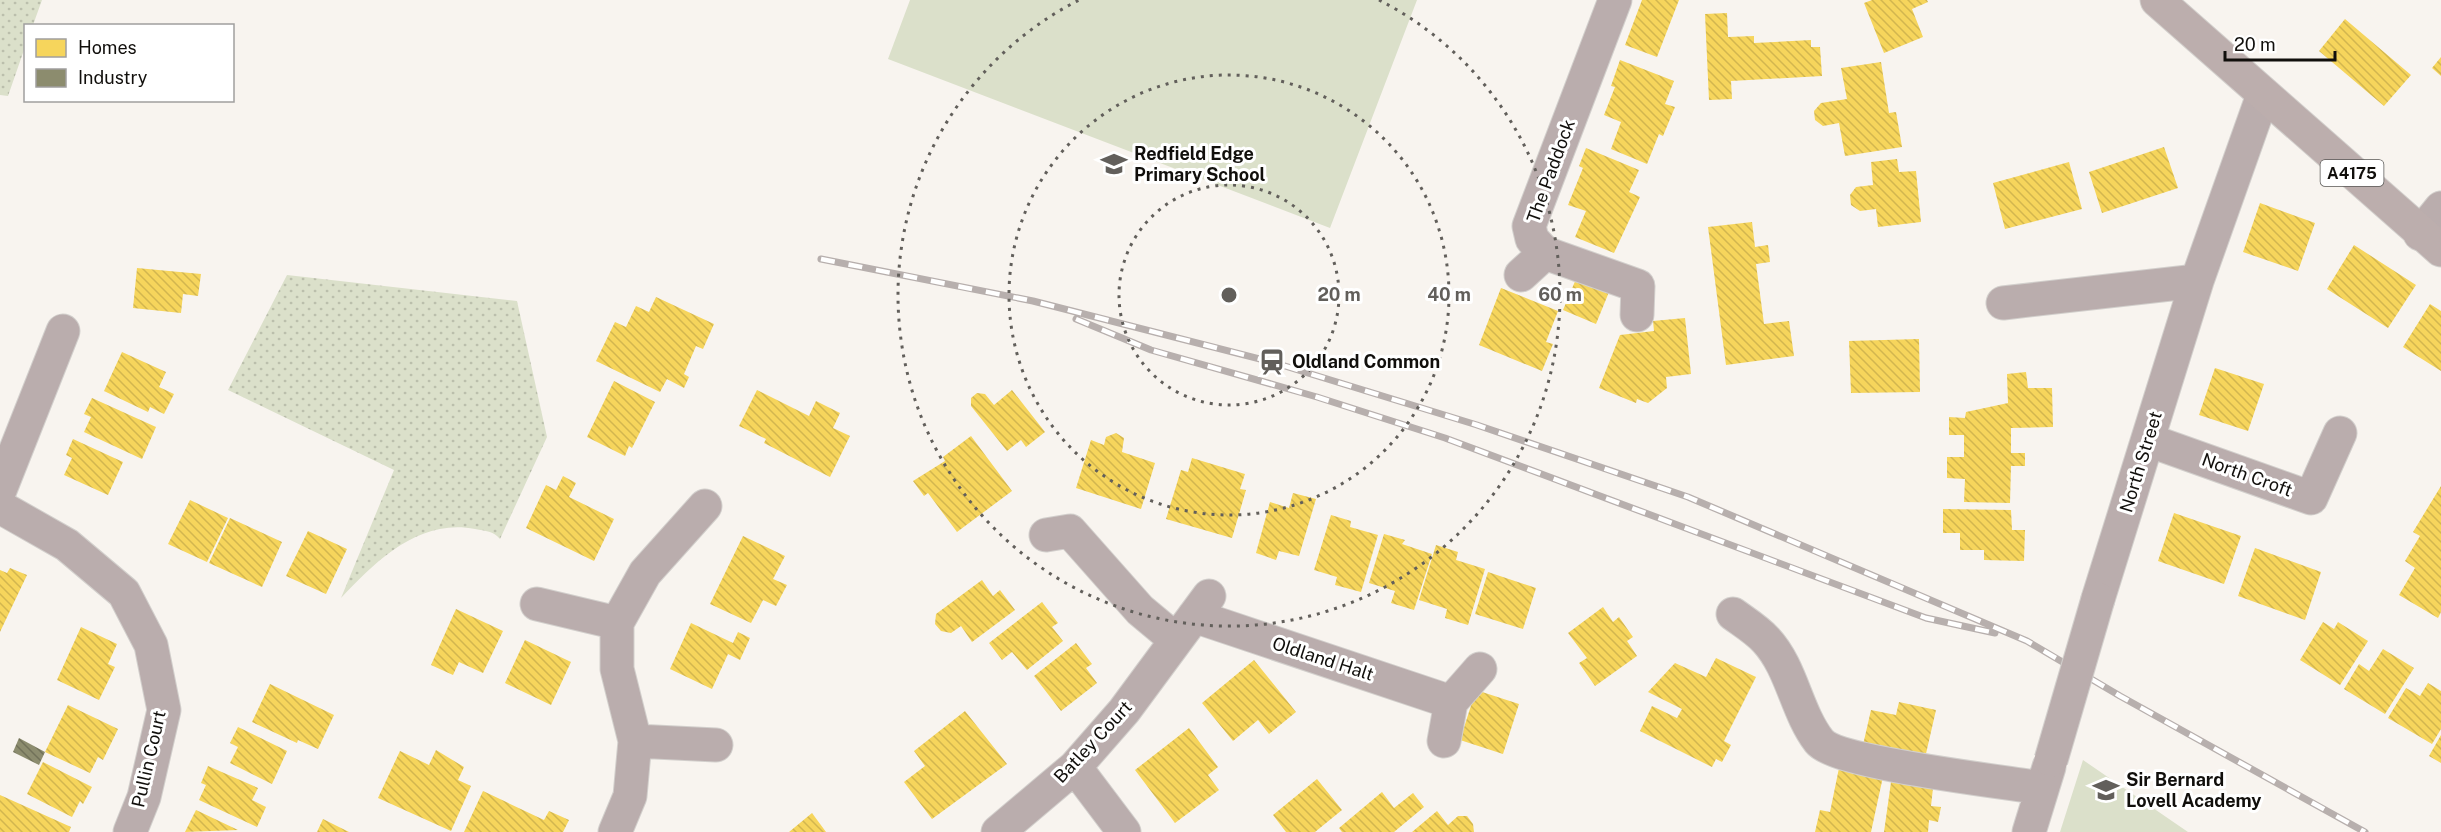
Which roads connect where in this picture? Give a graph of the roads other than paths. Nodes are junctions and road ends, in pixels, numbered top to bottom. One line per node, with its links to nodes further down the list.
1 (1615, 0): 6 (street, The Paddock)
2 (2157, 0): 3 (main road, A4175)
3 (2263, 95): 5 (main road, A4175); 8 (street, North Street)
4 (2441, 208): 5 (street)
5 (2430, 242)
6 (1545, 253): 7 (street); 10 (street)
7 (1521, 275)
8 (2197, 281): 9 (street); 13 (street, North Street)
9 (2003, 303)
10 (1637, 315)
11 (63, 331): 14 (street)
12 (2340, 433): 13 (street, North Croft)
13 (2148, 440): 28 (street, North Street, bridge)
14 (0, 490)
15 (705, 506): 21 (street)
16 (0, 507): 29 (street, Pullin Court)
17 (1046, 534): 20 (street)
18 (537, 604): 21 (street)
19 (1733, 614): 28 (street)
20 (1193, 617): 23 (street, Oldland Halt); 27 (street, Batley Court)
21 (617, 623): 24 (street)
22 (1480, 669): 23 (street)
23 (1451, 702): 25 (street)
24 (635, 741): 26 (street); 30 (street)
25 (1444, 741)
26 (716, 745)
27 (1075, 766): 31 (street, Batley Court); 32 (street)
28 (2047, 774): 33 (street, North Street)
29 (130, 832)
30 (615, 832)
31 (998, 832)
32 (1124, 832)
33 (2029, 832)

